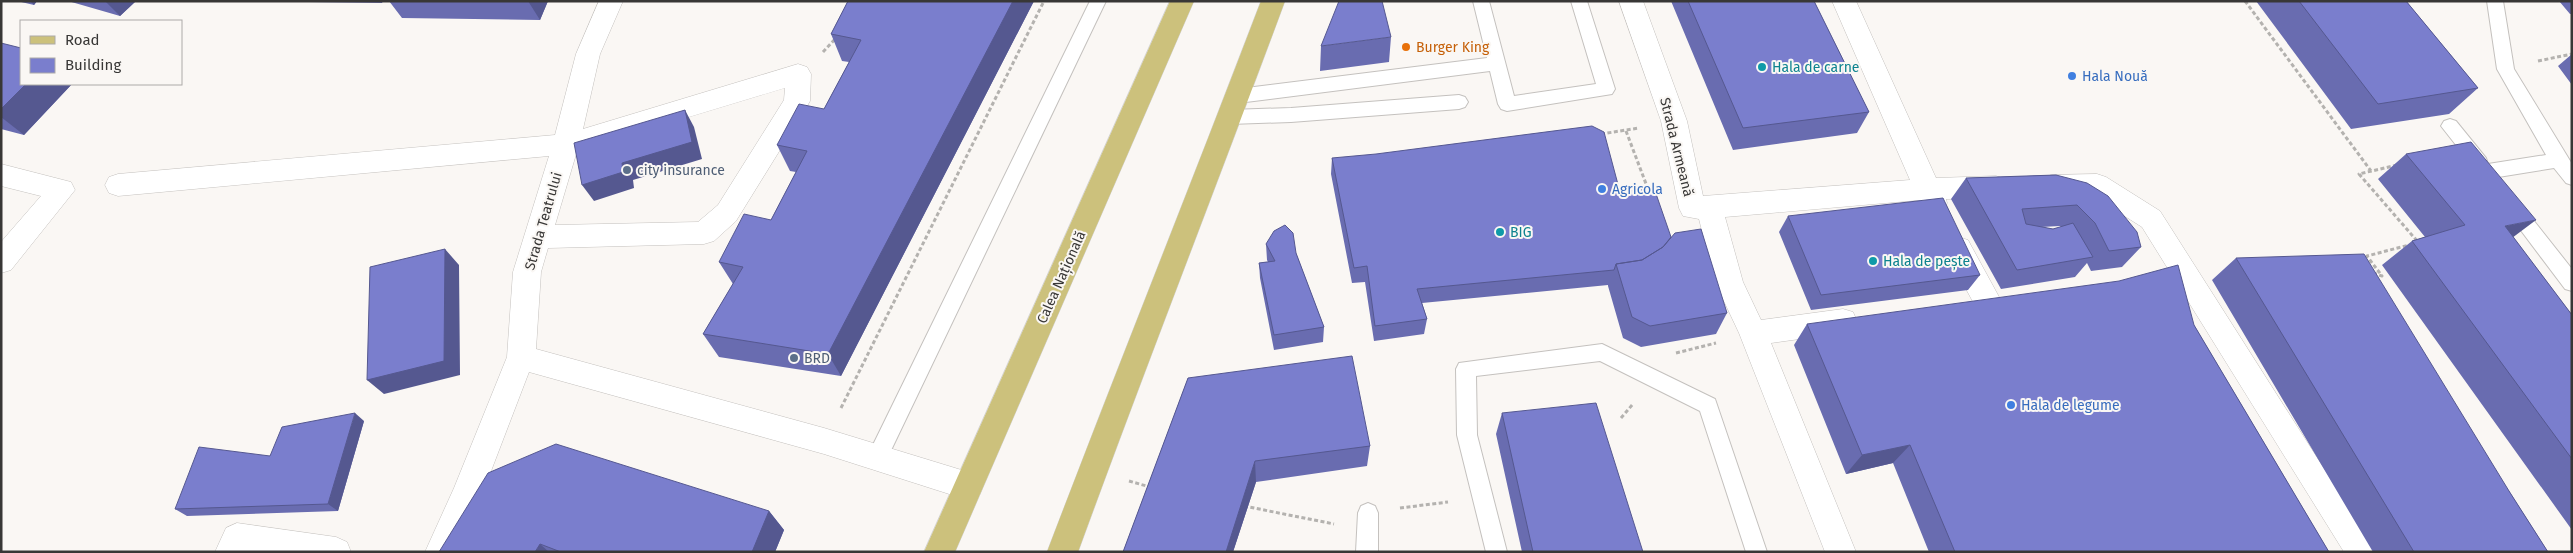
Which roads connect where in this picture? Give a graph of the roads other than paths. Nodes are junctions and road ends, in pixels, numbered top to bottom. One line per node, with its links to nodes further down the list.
1 (611, 1): 14 (street, Strada Teatrului)
2 (1098, 1): 33 (lane)
3 (1182, 1): 34 (main road, Calea Națională)
4 (1272, 1): 12 (main road)
5 (1481, 1): 10 (lane)
6 (1579, 1): 10 (lane)
7 (1631, 1): 21 (street, Strada Armeană)
8 (1844, 1): 20 (street)
9 (2495, 1): 15 (lane)
10 (1495, 64): 12 (lane)
11 (1460, 102): 12 (lane)
12 (1234, 107): 40 (main road)
13 (2450, 126): 16 (lane)
14 (566, 144): 19 (street); 22 (street, Strada Teatrului); 22 (street)
15 (2558, 160): 16 (lane); 18 (lane)
16 (2486, 172): 26 (lane)
17 (1, 175): 23 (street)
18 (2572, 178)
19 (118, 186)
20 (1926, 189): 21 (street); 24 (street); 28 (street)
21 (1709, 206): 31 (street, Strada Armeană)
22 (538, 237): 32 (street, Strada Teatrului)
23 (1, 262)
24 (2185, 275): 25 (street); 45 (street)
25 (2155, 279)
26 (2572, 283)
27 (2017, 299): 28 (street)
28 (1988, 303): 29 (street)
29 (1958, 307)
30 (1870, 318): 31 (street)
31 (1753, 333): 44 (street, Strada Armeană)
32 (521, 357): 33 (street); 38 (street, Strada Teatrului)
33 (877, 458): 34 (street)
34 (968, 486): 39 (main road, Calea Națională)
35 (1368, 513): 41 (lane)
36 (230, 552): 37 (street)
37 (336, 552)
38 (440, 552)
39 (939, 552)
40 (1062, 552)
41 (1367, 552)
42 (1497, 552): 43 (lane)
43 (1757, 552)
44 (1841, 552)
45 (2362, 552)

